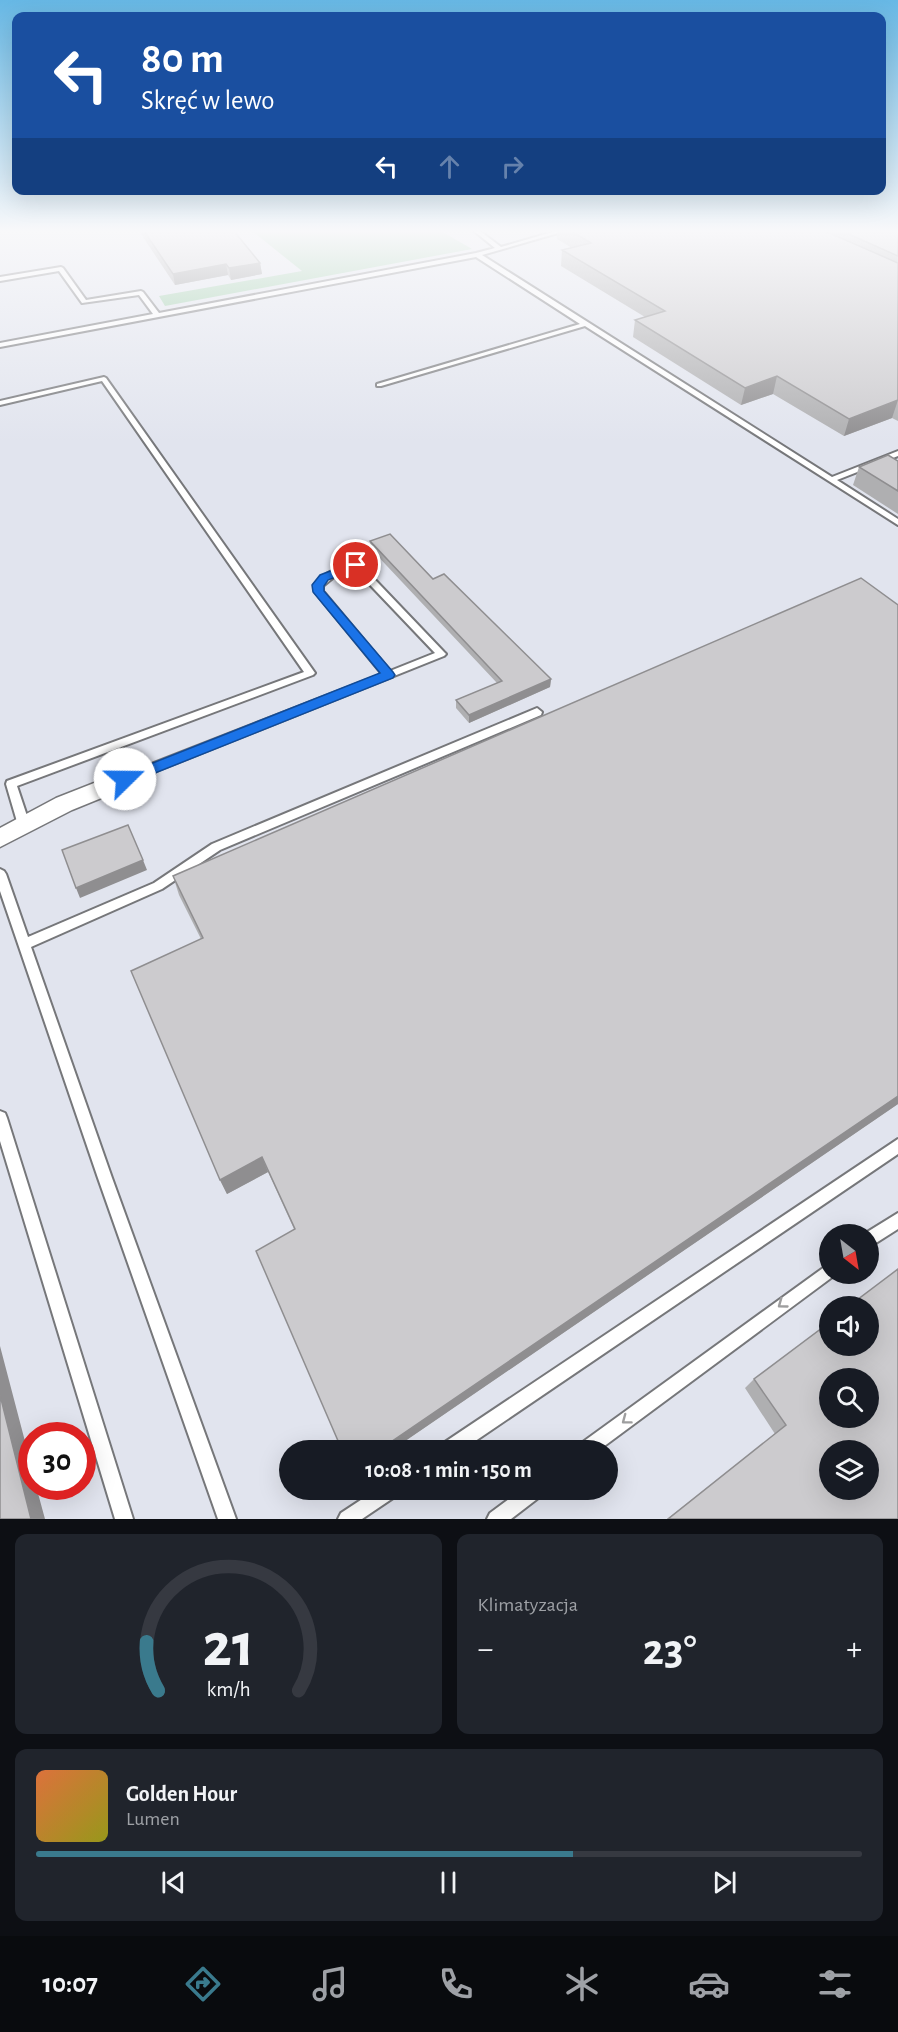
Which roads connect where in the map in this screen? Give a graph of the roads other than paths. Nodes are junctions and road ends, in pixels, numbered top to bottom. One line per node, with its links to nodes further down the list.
1 (148, 302): 4 (lane)
2 (232, 302): 4 (lane)
3 (551, 302): 5 (lane)
4 (158, 316): 6 (lane)
5 (586, 324): 7 (lane); 10 (lane)
6 (0, 345)
7 (379, 385)
8 (0, 403): 15 (lane)
9 (898, 453): 10 (lane)
10 (831, 480): 11 (lane)
11 (898, 523)
12 (388, 675): 12 (lane); 14 (lane)
13 (537, 712): 18 (lane)
14 (145, 771): 15 (street)
15 (24, 825): 16 (street)
16 (0, 838)
17 (0, 874): 18 (lane)
18 (25, 944): 29 (lane)
19 (0, 1118): 28 (lane)
20 (898, 1146): 24 (lane)
21 (898, 1220): 22 (lane)
22 (879, 1233)
23 (819, 1278): 25 (lane, one-way to 25)
24 (463, 1440)
25 (600, 1440)
26 (375, 1500): 30 (lane)
27 (522, 1500): 31 (lane)
28 (124, 1519)
29 (227, 1519)
30 (347, 1519)
31 (496, 1519)

